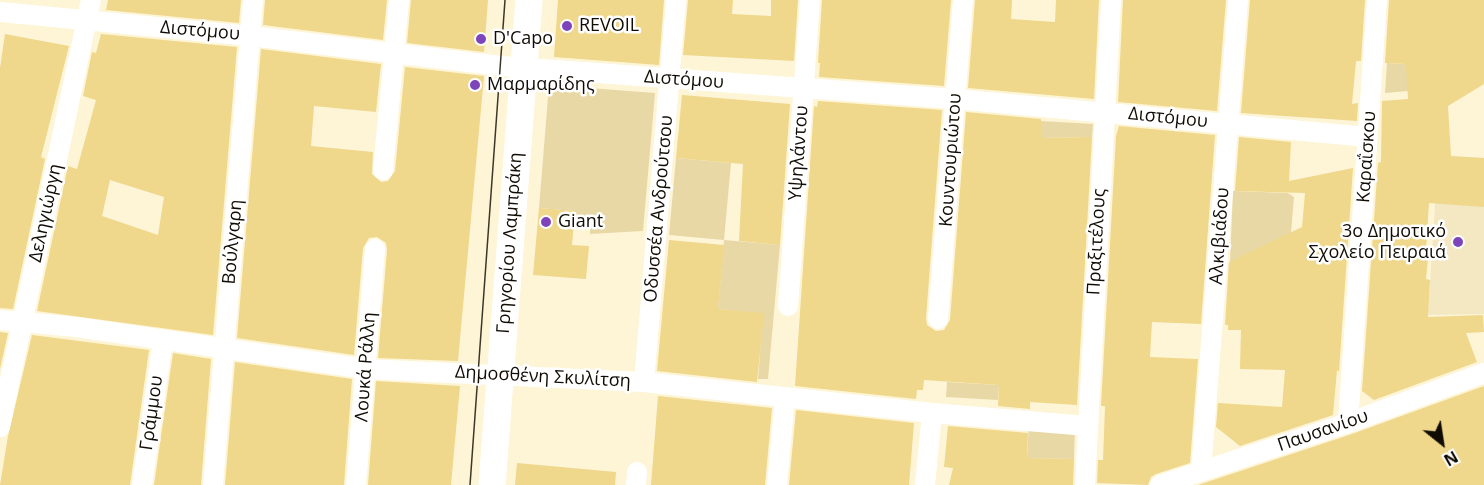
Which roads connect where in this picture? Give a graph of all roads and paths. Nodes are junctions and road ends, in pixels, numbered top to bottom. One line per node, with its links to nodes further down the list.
1 (92, 0): 12 (street, Δεληγιώργη)
2 (253, 0): 13 (street, Βούλγαρη)
3 (399, 0): 14 (street)
4 (529, 0): 15 (main road, Γρηγορίου Λαμπράκη)
5 (676, 0): 16 (street, Οδυσσέα Ανδρούτσου)
6 (810, 0): 17 (street, Υψηλάντου)
7 (963, 0): 18 (street, Κουντουριώτου)
8 (1111, 0): 19 (street, Πραξιτέλους)
9 (1238, 0): 20 (street, Αλκιβιάδου)
10 (1377, 0): 21 (street, Καραΐσκου)
11 (0, 12): 12 (street, Διστόμου)
12 (88, 21): 13 (street, Διστόμου); 27 (street, Δεληγιώργη)
13 (250, 36): 14 (street, Διστόμου); 29 (street, Βούλγαρη)
14 (394, 53): 15 (street, Διστόμου); 22 (street)
15 (524, 68): 16 (street, Διστόμου); 32 (main road, Γρηγορίου Λαμπράκη)
16 (670, 79): 17 (street, Διστόμου); 33 (street, Οδυσσέα Ανδρούτσου)
17 (803, 88): 18 (street, Διστόμου); 24 (street, Υψηλάντου)
18 (955, 99): 19 (street, Διστόμου); 25 (street, Κουντουριώτου)
19 (1105, 112): 20 (street, Διστόμου); 37 (street, Πραξιτέλους)
20 (1228, 123): 21 (street, Διστόμου); 39 (street, Αλκιβιάδου)
21 (1368, 137): 36 (street, Καραΐσκου)
22 (383, 171)
23 (375, 249): 30 (street, Λουκά Ράλλη)
24 (789, 306)
25 (938, 319)
26 (0, 320): 27 (street, Δημοσθένη Σκυλίτση)
27 (22, 322): 28 (street, Δημοσθένη Σκυλίτση); 38 (street, Δεληγιώργη)
28 (163, 340): 29 (street, Δημοσθένη Σκυλίτση); 40 (street, Γράμμου)
29 (224, 350): 30 (street, Δημοσθένη Σκυλίτση); 41 (street, Βούλγαρη)
30 (366, 369): 32 (street, Δημοσθένη Σκυλίτση); 42 (street, Λουκά Ράλλη)
31 (1484, 373): 36 (street, Παυσανίου)
32 (500, 375): 33 (street, Δημοσθένη Σκυλίτση); 43 (main road, Γρηγορίου Λαμπράκη)
33 (644, 382): 34 (street, Δημοσθένη Σκυλίτση)
34 (785, 397): 35 (street, Δημοσθένη Σκυλίτση); 44 (street)
35 (932, 413): 37 (street, Δημοσθένη Σκυλίτση); 45 (street)
36 (1348, 423): 39 (street, Παυσανίου)
37 (1087, 426): 46 (street, Πραξιτέλους)
38 (0, 427)
39 (1202, 471): 47 (street, Παυσανίου)
40 (142, 485)
41 (213, 485)
42 (356, 485)
43 (492, 485)
44 (777, 485)
45 (925, 485)
46 (1085, 485)
47 (1160, 485)

